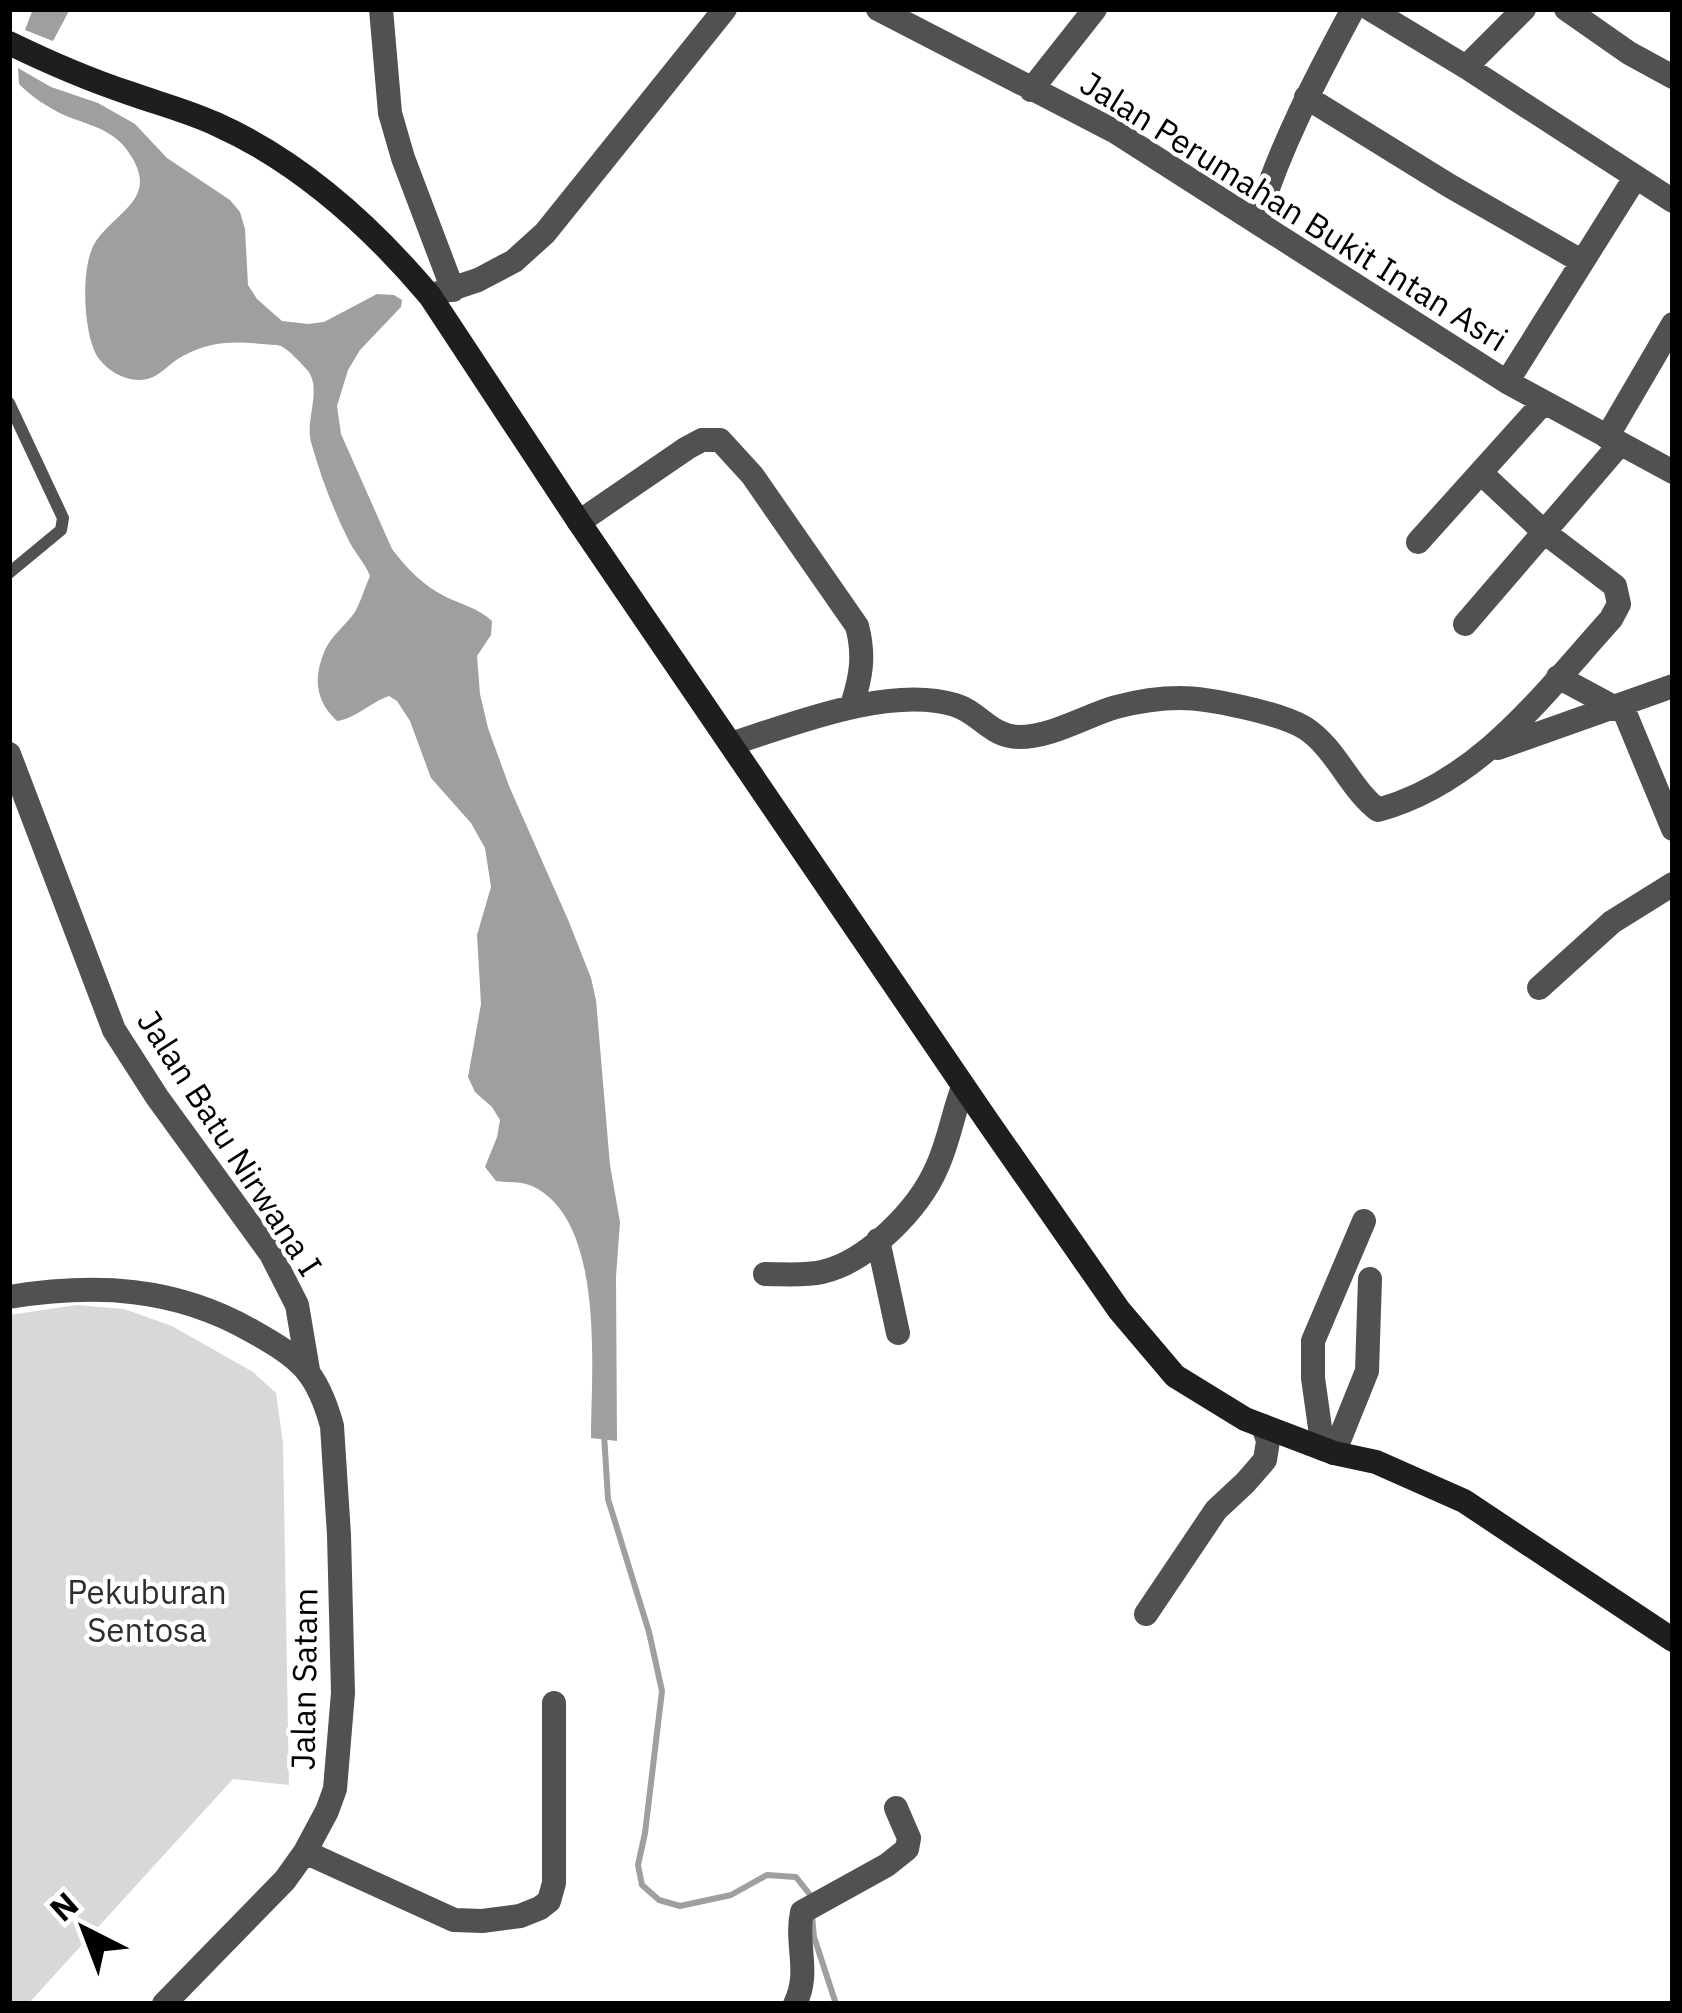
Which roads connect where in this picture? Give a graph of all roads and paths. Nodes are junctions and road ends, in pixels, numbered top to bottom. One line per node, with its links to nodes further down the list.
1 (381, 9): 18 (street)
2 (725, 9): 18 (street)
3 (878, 9): 12 (street, Jalan Perumahan Bukit Intan Asri)
4 (1095, 9): 12 (street)
5 (1353, 9): 13 (street)
6 (1370, 9): 10 (street)
7 (1525, 9): 10 (street)
8 (1565, 9): 11 (street)
9 (9, 43): 18 (street)
10 (1466, 67): 14 (street)
11 (1673, 76)
12 (1031, 90): 16 (street, Jalan Perumahan Bukit Intan Asri)
13 (1306, 97): 16 (street); 17 (street)
14 (1635, 178): 15 (street); 17 (street)
15 (1673, 201)
16 (1257, 221): 20 (street, Jalan Perumahan Bukit Intan Asri)
17 (1581, 261): 20 (street)
18 (442, 293): 26 (street)
19 (1673, 324): 23 (street)
20 (1507, 382): 21 (street, Jalan Perumahan Bukit Intan Asri)
21 (1544, 401): 23 (street, Jalan Perumahan Bukit Intan Asri); 25 (street)
22 (9, 403): 29 (lane)
23 (1614, 440): 24 (street, Jalan Perumahan Bukit Intan Asri); 27 (street)
24 (1673, 472)
25 (1481, 473): 27 (street); 28 (street)
26 (579, 523): 33 (street); 35 (street)
27 (1544, 532): 30 (street); 31 (street)
28 (1418, 542)
29 (9, 573)
30 (1465, 624)
31 (1558, 677): 34 (street); 36 (street)
32 (1673, 686): 34 (street)
33 (852, 706): 35 (street); 36 (street)
34 (1613, 706): 36 (street); 38 (street)
35 (731, 745): 41 (street)
36 (1484, 753)
37 (9, 754): 48 (street, Jalan Batu Nirwana I)
38 (1673, 829)
39 (1673, 884): 40 (street)
40 (1539, 988)
41 (963, 1087): 43 (street); 49 (street)
42 (1364, 1221): 50 (street)
43 (878, 1240): 44 (street); 47 (street)
44 (765, 1274)
45 (1370, 1279): 50 (street)
46 (9, 1297): 48 (street)
47 (898, 1333)
48 (308, 1370): 55 (street, Jalan Satam)
49 (1263, 1426): 50 (street); 51 (street)
50 (1328, 1451): 52 (street)
51 (1146, 1614)
52 (1673, 1640)
53 (554, 1703): 55 (street)
54 (896, 1808): 57 (street)
55 (305, 1852): 56 (street, Jalan Satam)
56 (164, 2004)
57 (795, 2004)

